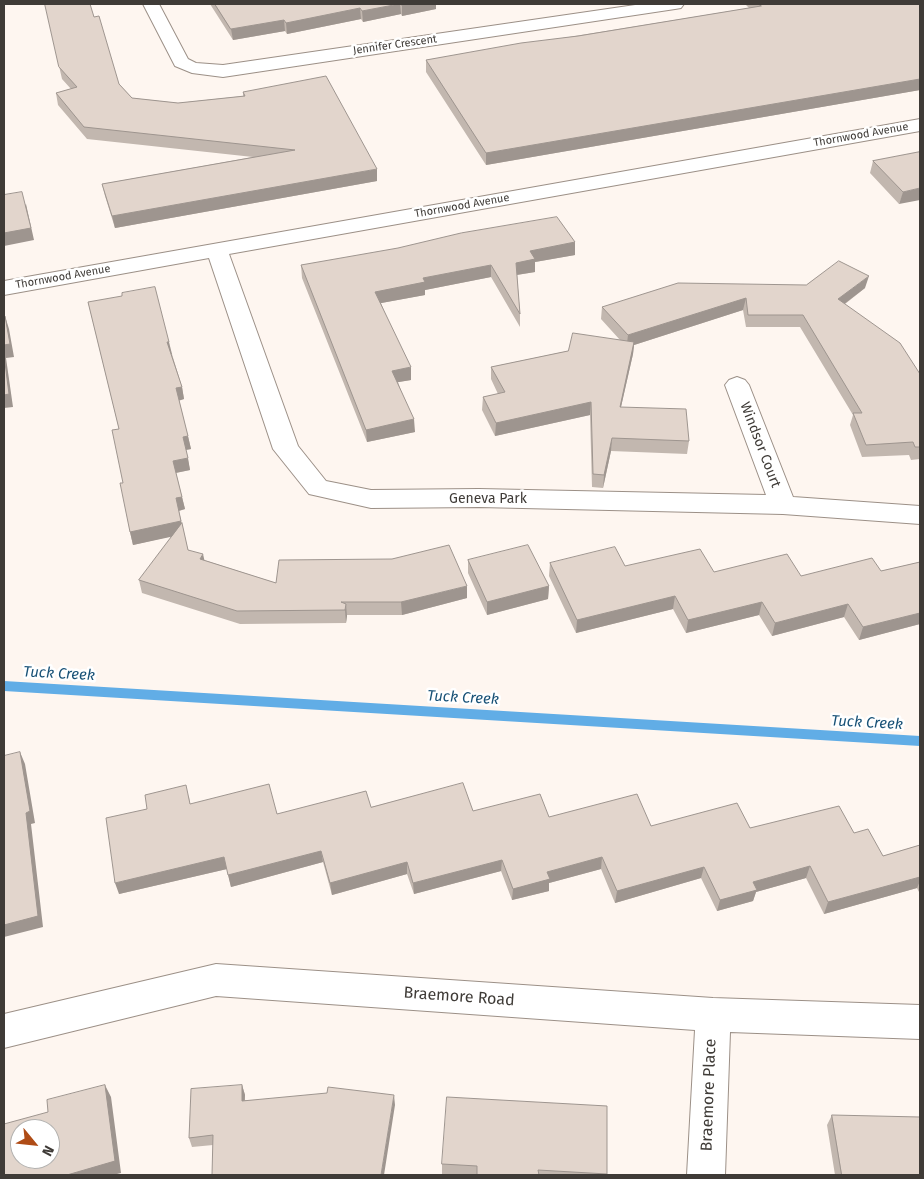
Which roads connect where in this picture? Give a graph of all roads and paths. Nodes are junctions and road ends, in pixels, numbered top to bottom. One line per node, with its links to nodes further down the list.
1 (152, 4): 2 (street, Jennifer Crescent)
2 (675, 4)
3 (920, 125): 4 (street, Thornwood Avenue)
4 (217, 250): 5 (street, Thornwood Avenue); 7 (street, Geneva Park)
5 (4, 288)
6 (737, 386): 7 (street, Windsor Court)
7 (783, 505): 8 (street, Geneva Park)
8 (920, 515)
9 (713, 1015): 10 (street, Braemore Road); 11 (street, Braemore Road); 12 (street, Braemore Place)
10 (920, 1022)
11 (4, 1031)
12 (706, 1175)

